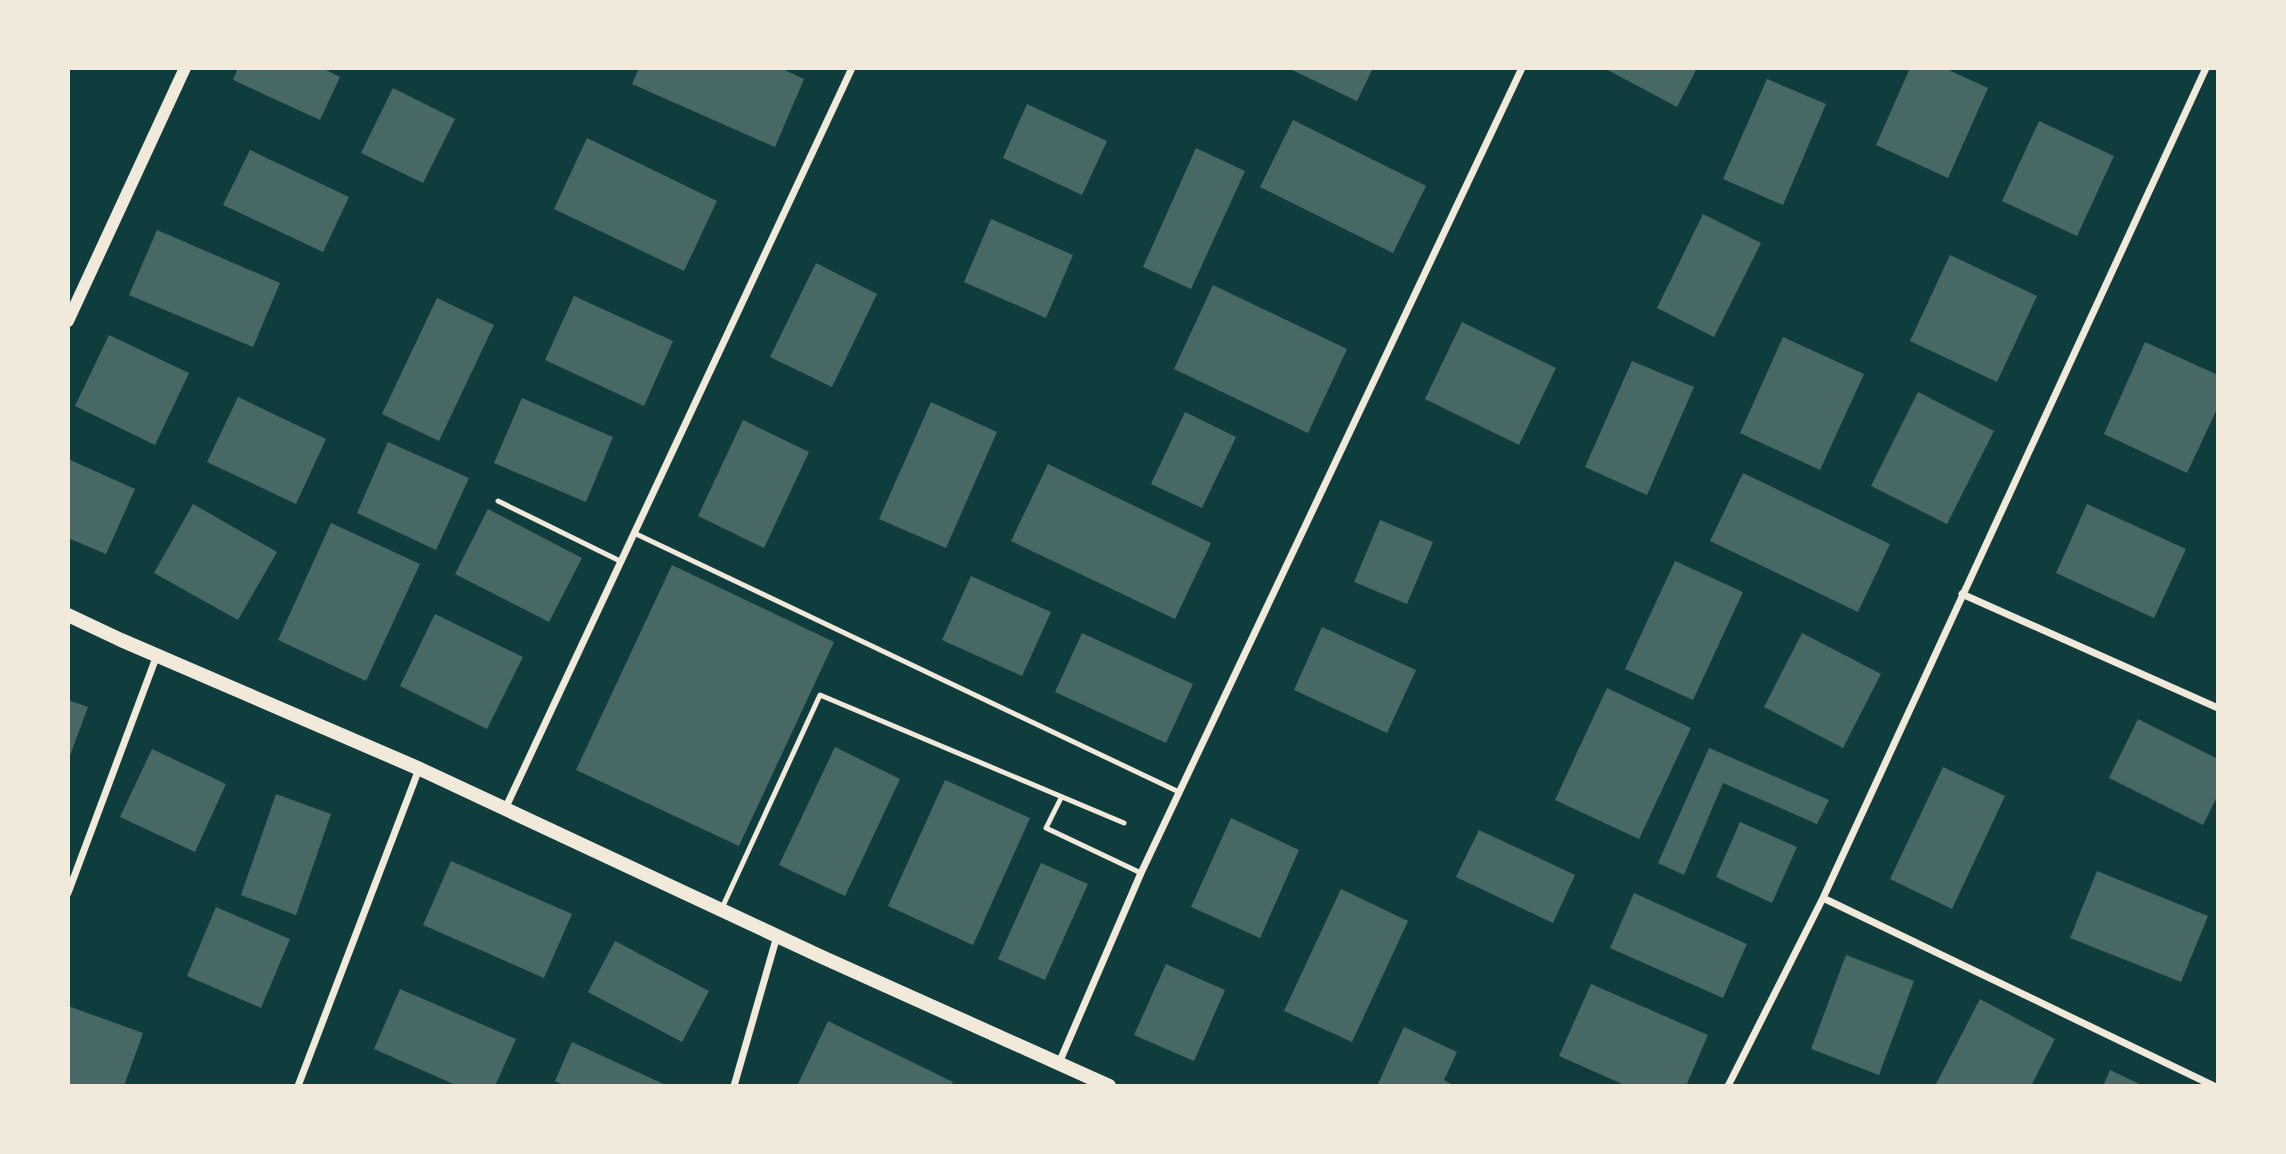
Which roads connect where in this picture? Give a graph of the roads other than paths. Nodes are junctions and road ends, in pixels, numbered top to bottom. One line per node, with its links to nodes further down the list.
1 (185, 68): 5 (street)
2 (852, 68): 7 (street)
3 (1522, 68): 14 (street)
4 (2206, 68): 9 (street)
5 (68, 321)
6 (498, 501): 8 (lane)
7 (634, 533): 8 (street); 14 (lane)
8 (620, 561): 16 (street)
9 (1962, 594): 12 (street); 20 (street)
10 (68, 615): 11 (main road)
11 (157, 656): 13 (main road); 19 (street)
12 (2218, 708)
13 (420, 769): 16 (main road); 24 (street)
14 (1180, 792): 18 (street)
15 (1061, 798): 17 (lane); 18 (lane); 21 (lane)
16 (505, 809): 21 (main road)
17 (1124, 822)
18 (1141, 873): 23 (street)
19 (68, 893)
20 (1823, 898): 27 (street); 28 (street)
21 (721, 909): 22 (main road)
22 (777, 936): 23 (main road); 25 (street)
23 (1059, 1063): 26 (main road)
24 (298, 1086)
25 (734, 1086)
26 (1109, 1086)
27 (1728, 1086)
28 (2214, 1086)

